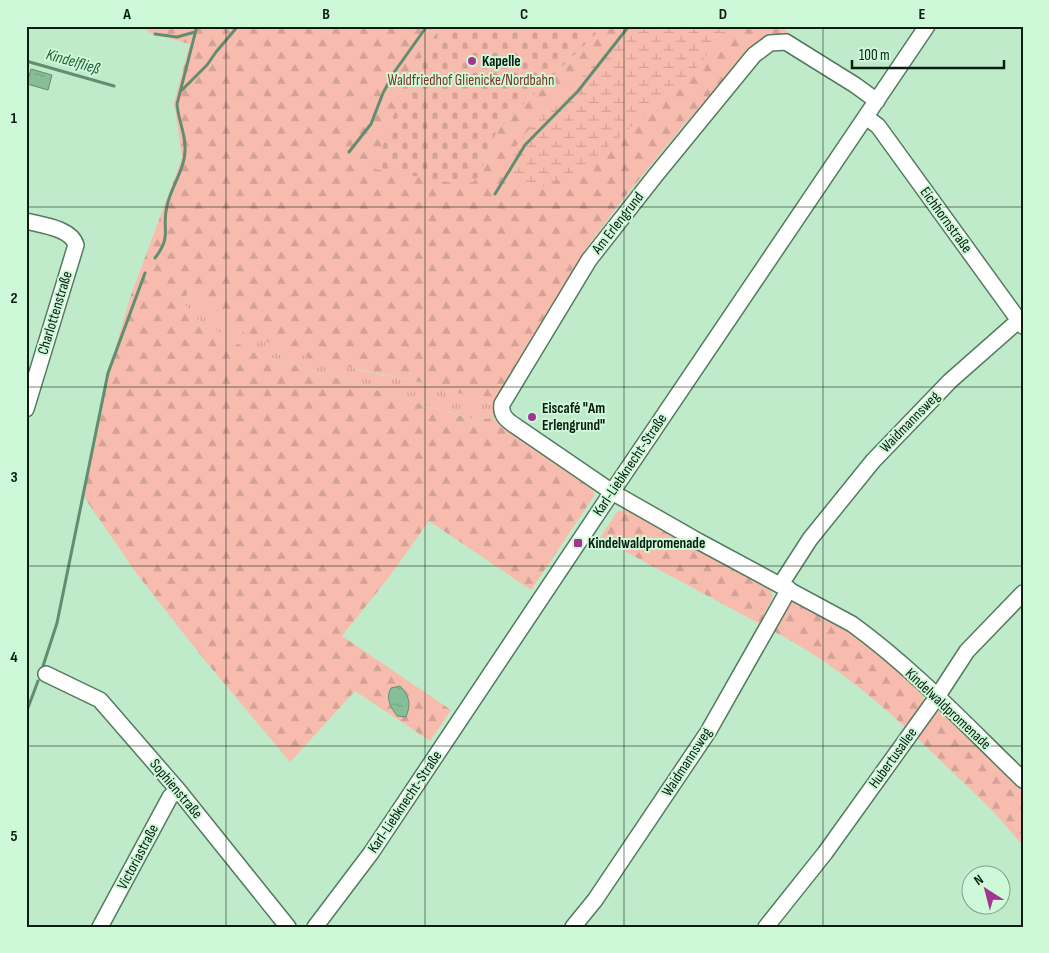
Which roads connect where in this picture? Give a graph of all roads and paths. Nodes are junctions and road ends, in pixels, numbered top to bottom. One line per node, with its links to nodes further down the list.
1 (927, 26): 2 (street, Karl-Liebknecht-Straße)
2 (877, 101): 3 (street, Karl-Liebknecht-Straße); 7 (street, Am Erlengrund)
3 (866, 117): 5 (street, Eichhornstraße); 7 (street, Karl-Liebknecht-Straße)
4 (26, 221): 6 (street, Charlottenstraße)
5 (1020, 324): 8 (street, Waidmannsweg)
6 (26, 409)
7 (612, 492): 8 (street, Kindelwaldpromenade); 16 (street, Karl-Liebknecht-Straße)
8 (785, 586): 11 (street, Kindelwaldpromenade); 17 (street, Waidmannsweg)
9 (1023, 593): 11 (street, Hubertusallee)
10 (46, 674): 13 (street, Sophienstraße)
11 (937, 696): 12 (street, Kindelwaldpromenade); 18 (street, Hubertusallee)
12 (1023, 780)
13 (178, 790): 14 (street, Victoriastraße); 15 (street, Sophienstraße)
14 (100, 927)
15 (288, 927)
16 (315, 927)
17 (573, 927)
18 (766, 927)

